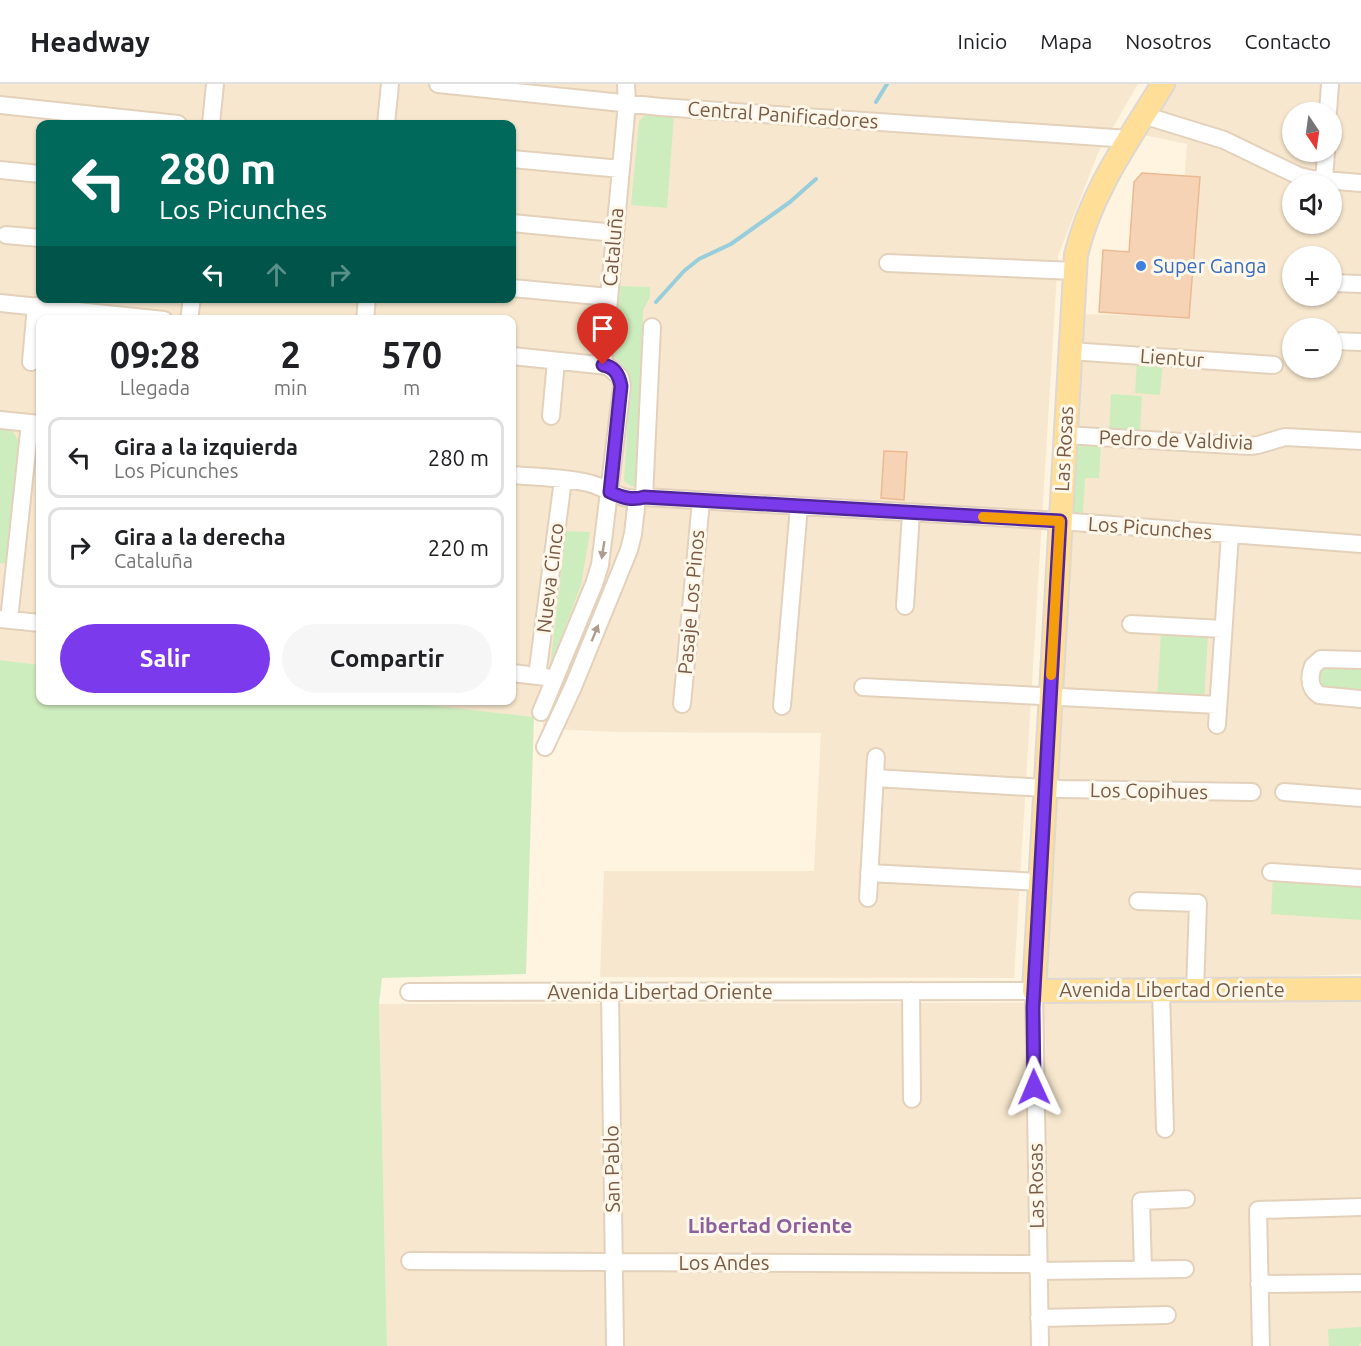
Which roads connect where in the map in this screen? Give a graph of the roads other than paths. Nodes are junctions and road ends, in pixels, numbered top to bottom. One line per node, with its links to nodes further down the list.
1 (215, 84): 12 (street)
2 (390, 84): 13 (street)
3 (438, 84): 8 (street, Central Panificadores)
4 (627, 84): 8 (street, Cataluña)
5 (1163, 84): 10 (main road, Las Rosas)
6 (1330, 84): 7 (street)
7 (1329, 102)
8 (627, 103): 14 (street, Central Panificadores); 16 (street, Cataluña)
9 (0, 105): 11 (street)
10 (1143, 115): 14 (main road, Las Rosas); 19 (street)
11 (141, 120)
12 (211, 120)
13 (386, 120)
14 (1129, 139): 27 (main road, Las Rosas)
15 (516, 159): 16 (street)
16 (621, 169): 23 (street, Cataluña)
17 (0, 170): 18 (street)
18 (36, 174)
19 (1295, 174)
20 (1342, 182): 21 (street)
21 (1361, 183)
22 (516, 223): 23 (street)
23 (615, 233): 31 (street, Cataluña)
24 (6, 235): 25 (street)
25 (36, 238)
26 (888, 263): 27 (street)
27 (1074, 271): 38 (main road, Las Rosas)
28 (1342, 283): 29 (street)
29 (1361, 284)
30 (516, 288): 31 (street)
31 (609, 297): 42 (street, Cataluña)
32 (0, 303): 33 (street)
33 (36, 306): 34 (street); 41 (street)
34 (91, 315)
35 (652, 327): 52 (street)
36 (1342, 341): 37 (street)
37 (1361, 342)
38 (1070, 351): 43 (street, Lientur); 47 (main road, Las Rosas)
39 (516, 356): 40 (street)
40 (556, 361): 42 (street); 44 (street)
41 (31, 362)
42 (603, 365): 51 (street)
43 (1274, 365)
44 (551, 416)
45 (0, 420): 46 (street)
46 (35, 424): 60 (street)
47 (1065, 435): 48 (street, Pedro de Valdivia); 56 (main road, Las Rosas)
48 (1361, 441)
49 (516, 475): 50 (street, Los Picunches)
50 (562, 480): 51 (street, Los Picunches); 66 (street, Nueva Cinco)
51 (610, 492): 52 (street, Los Picunches); 67 (street, one-way to 67)
52 (641, 498): 53 (street, Los Picunches); 68 (street, one-way to 52)
53 (701, 501): 54 (street, Los Picunches); 72 (street, Pasaje Los Pinos)
54 (799, 506): 55 (street, Los Picunches); 74 (street)
55 (911, 513): 56 (street, Los Picunches); 59 (street)
56 (1060, 521): 57 (street, Los Picunches); 70 (main road, Las Rosas)
57 (1230, 534): 58 (street, Los Picunches); 63 (street)
58 (1361, 544)
59 (905, 606)
60 (5, 620): 61 (street)
61 (36, 623)
62 (1131, 624): 63 (street)
63 (1223, 629): 73 (street)
64 (1361, 660): 71 (street)
65 (516, 673): 66 (street)
66 (537, 676): 67 (street)
67 (555, 680): 68 (street); 75 (street)
68 (573, 687): 77 (street)
69 (863, 687): 70 (street)
70 (1050, 696): 73 (street); 80 (main road, Las Rosas)
71 (1361, 699)
72 (682, 704)
73 (1218, 705): 76 (street)
74 (782, 706)
75 (541, 712)
76 (1217, 725)
77 (545, 747)
78 (876, 757): 79 (street)
79 (875, 778): 80 (street, Los Copihues); 85 (street)
80 (1045, 788): 81 (street, Los Copihues); 87 (main road, Las Rosas)
81 (1252, 792)
82 (1284, 792): 83 (street)
83 (1361, 798)
84 (1271, 872): 86 (street)
85 (869, 873): 87 (street); 88 (street)
86 (1361, 878)
87 (1040, 882): 92 (main road, Las Rosas)
88 (868, 898)
89 (1138, 901): 94 (street)
90 (1361, 989): 94 (main road, Avenida Libertad Oriente)
91 (911, 991): 92 (street, Avenida Libertad Oriente); 96 (street, Avenida Libertad Oriente); 97 (street)
92 (1034, 991): 93 (main road, Avenida Libertad Oriente); 103 (street, Las Rosas)
93 (1161, 991): 94 (main road, Avenida Libertad Oriente); 98 (street)
94 (1195, 991)
95 (409, 992): 96 (street, Avenida Libertad Oriente)
96 (610, 993): 102 (street, San Pablo)
97 (912, 1099)
98 (1165, 1129)
99 (1186, 1199): 104 (street)
100 (1361, 1207): 107 (street)
101 (410, 1262): 102 (street, Los Andes)
102 (614, 1262): 103 (street, Los Andes); 110 (street, San Pablo)
103 (1038, 1268): 104 (street, Los Andes); 109 (street, Las Rosas)
104 (1143, 1269): 105 (street, Los Andes)
105 (1185, 1269)
106 (1361, 1283): 107 (street)
107 (1259, 1284): 112 (street)
108 (1167, 1315): 109 (street)
109 (1039, 1318): 111 (street, Las Rosas)
110 (615, 1346)
111 (1040, 1346)
112 (1260, 1346)

